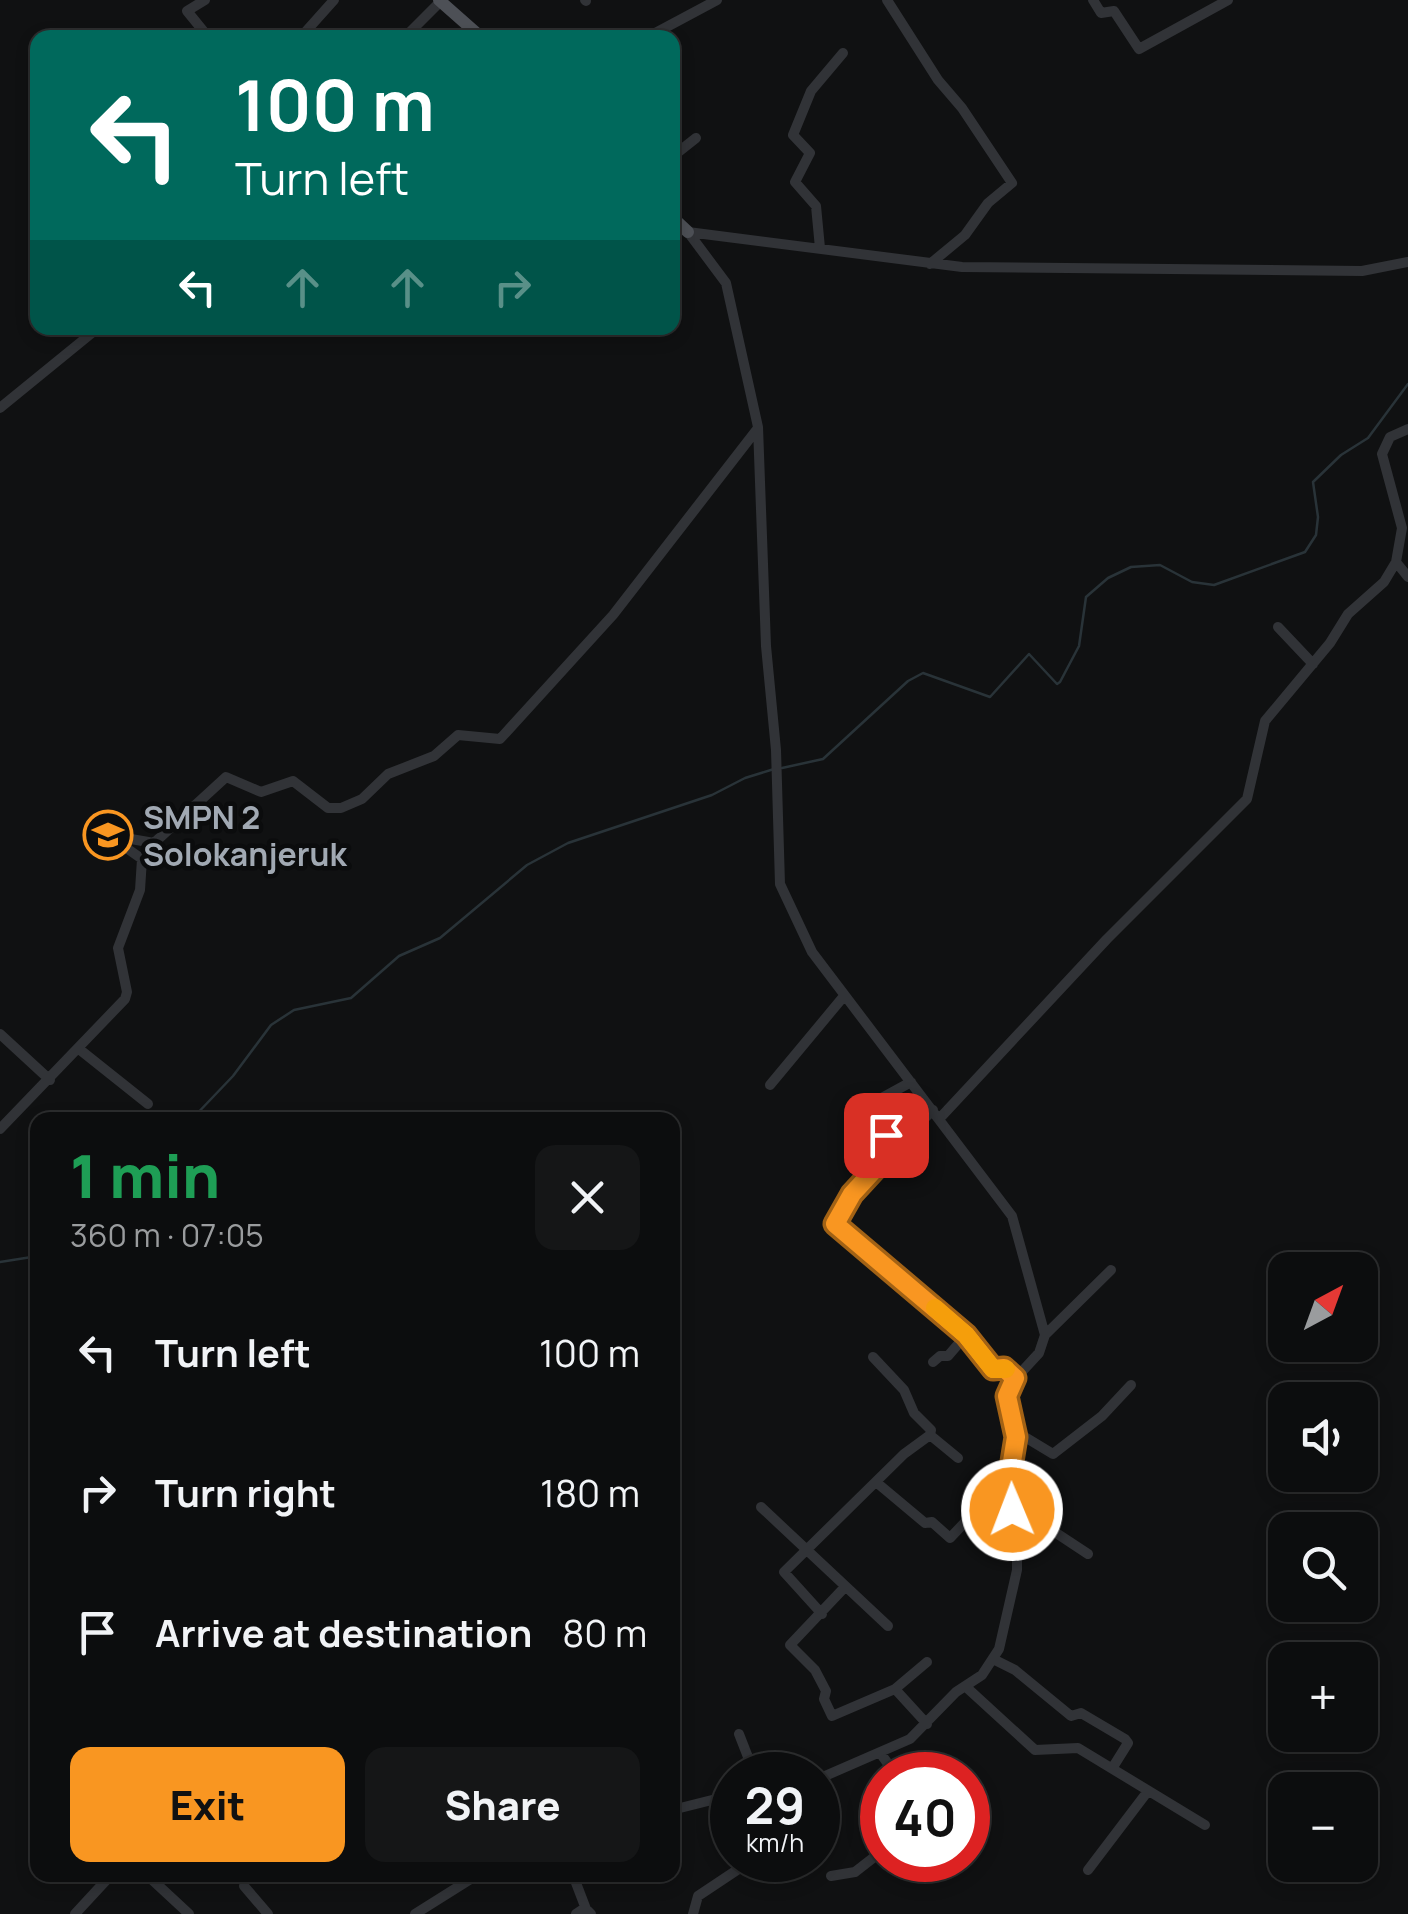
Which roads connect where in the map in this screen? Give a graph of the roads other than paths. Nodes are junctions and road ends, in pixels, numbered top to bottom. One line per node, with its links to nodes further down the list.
1 (205, 0): 8 (street)
2 (334, 0): 9 (street)
3 (441, 0): 10 (street); 11 (main road)
4 (717, 0): 12 (street)
5 (887, 0): 20 (street)
6 (1093, 0): 7 (street)
7 (1228, 0)
8 (203, 30)
9 (307, 30)
10 (412, 30)
11 (473, 30)
12 (661, 30)
13 (844, 53): 18 (street)
14 (696, 138): 15 (street)
15 (680, 151)
16 (680, 224): 17 (main road)
17 (688, 232): 18 (street); 23 (street)
18 (820, 248): 20 (street)
19 (1408, 262): 20 (street)
20 (929, 264)
21 (89, 335): 22 (street)
22 (0, 408)
23 (758, 427): 29 (street); 31 (street)
24 (1408, 429): 25 (street)
25 (1396, 562): 26 (street); 28 (street)
26 (1408, 577)
27 (1278, 627): 28 (street)
28 (1312, 664): 36 (street)
29 (844, 996): 33 (street); 34 (street)
30 (0, 1034): 32 (street)
31 (79, 1049): 32 (street); 35 (street)
32 (50, 1080): 37 (street)
33 (911, 1082): 36 (street); 40 (street)
34 (770, 1085)
35 (148, 1104)
36 (936, 1114): 38 (street); 41 (street)
37 (0, 1129)
38 (892, 1151)
39 (1112, 1270): 41 (street)
40 (966, 1335): 43 (street); 44 (street)
41 (1045, 1335): 44 (street)
42 (873, 1357): 47 (street)
43 (933, 1362)
44 (1015, 1378): 46 (street)
45 (1132, 1385): 46 (street)
46 (1015, 1430): 50 (street)
47 (930, 1436): 48 (street); 49 (street)
48 (958, 1458)
49 (876, 1482): 50 (street); 53 (street)
50 (1009, 1495): 52 (street)
51 (761, 1507): 53 (street)
52 (1012, 1510): 54 (street); 58 (street)
53 (806, 1550): 55 (street); 56 (street)
54 (1088, 1554)
55 (844, 1588): 56 (street); 57 (street)
56 (822, 1614): 61 (street)
57 (888, 1626)
58 (994, 1659): 60 (street); 66 (street)
59 (927, 1662): 61 (street)
60 (965, 1686): 62 (street); 66 (street)
61 (894, 1689): 62 (street)
62 (928, 1724): 65 (street)
63 (740, 1734): 64 (street)
64 (747, 1752)
65 (885, 1752)
66 (1113, 1767): 67 (street)
67 (1148, 1791): 70 (street); 71 (street)
68 (710, 1801): 69 (street)
69 (680, 1808)
70 (1205, 1825)
71 (1088, 1870)
72 (104, 1882): 79 (street)
73 (155, 1882): 80 (street)
74 (452, 1882): 82 (street)
75 (575, 1882): 78 (street)
76 (719, 1882): 83 (street)
77 (244, 1886): 81 (street)
78 (584, 1912)
79 (75, 1914)
80 (189, 1914)
81 (268, 1914)
82 (415, 1914)
83 (693, 1914)

